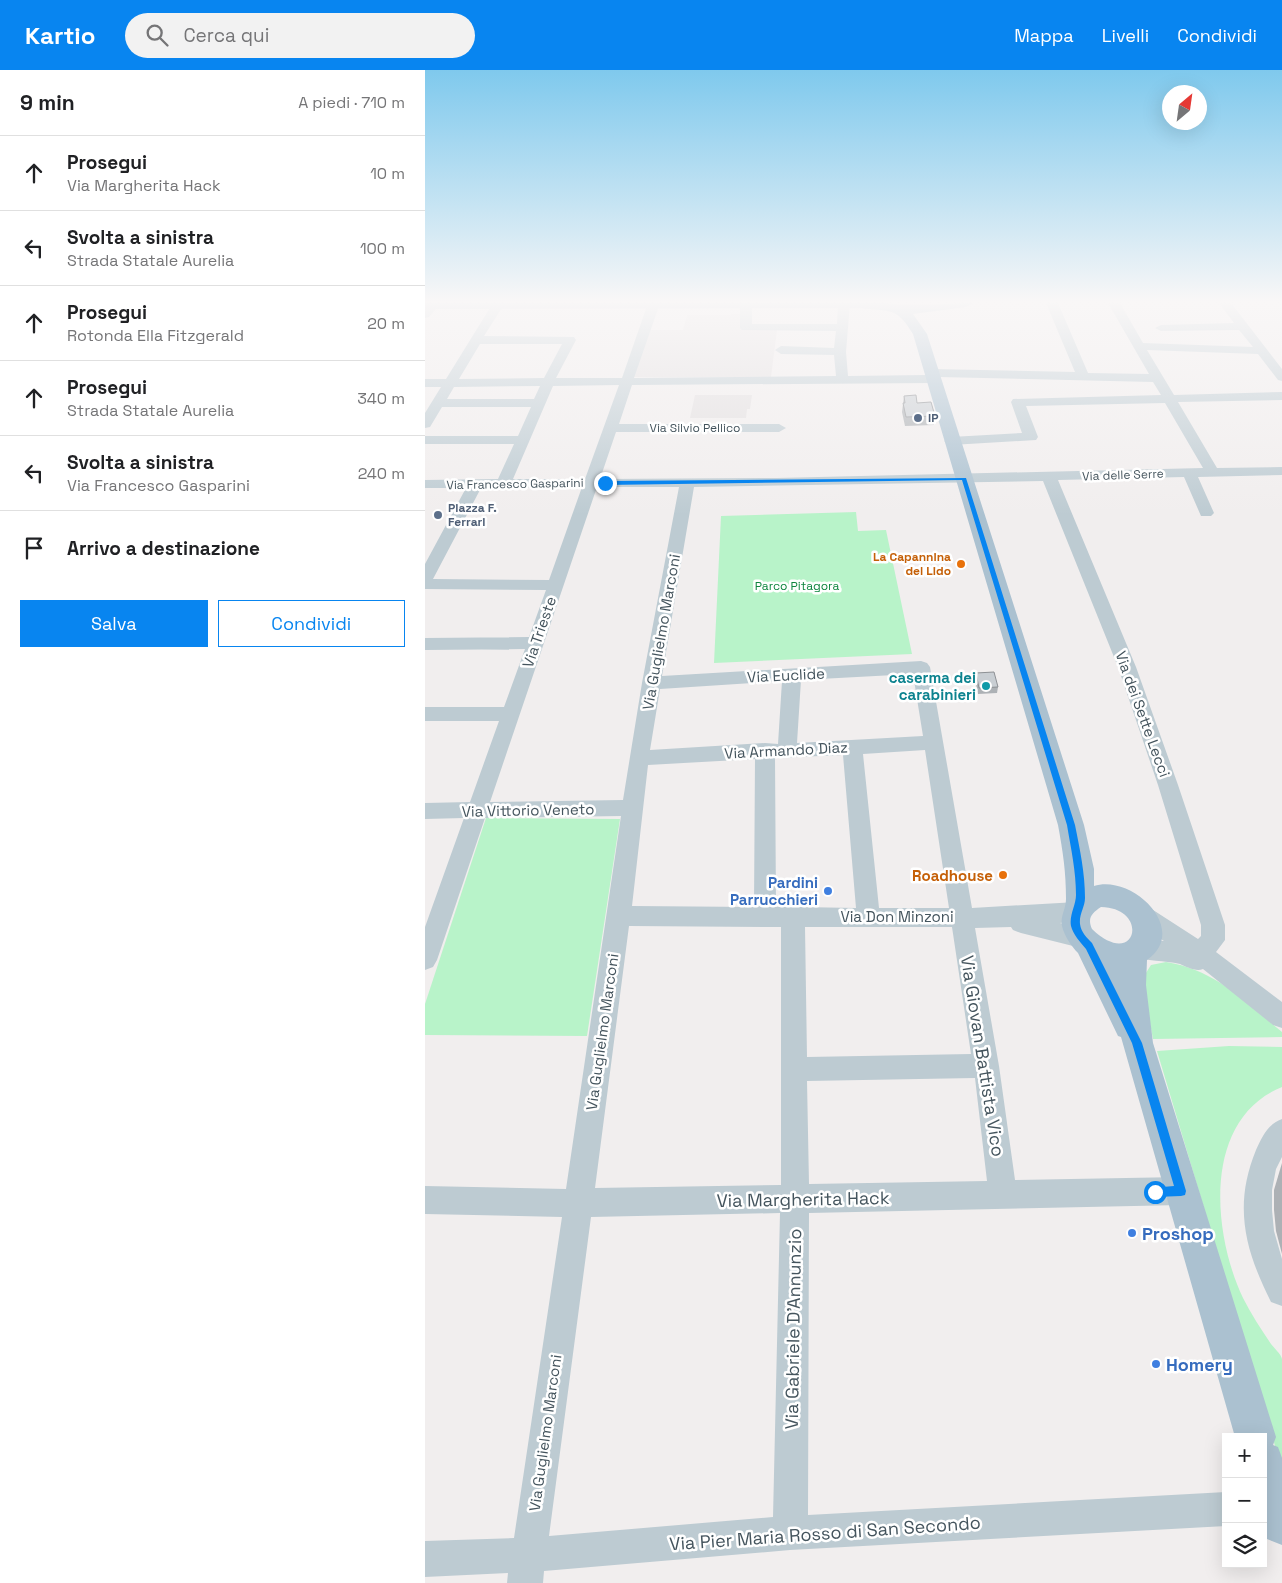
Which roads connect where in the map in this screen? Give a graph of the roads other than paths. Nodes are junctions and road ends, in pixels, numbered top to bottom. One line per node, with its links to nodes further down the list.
1 (456, 374): 13 (street)
2 (552, 374): 14 (street)
3 (630, 374): 12 (street, Via Trieste)
4 (740, 374): 12 (street)
5 (811, 374): 11 (street)
6 (842, 374): 11 (street)
7 (1155, 374): 10 (street)
8 (932, 376): 9 (street); 11 (street); 25 (main road)
9 (1083, 376): 10 (street)
10 (1157, 378): 17 (street)
11 (842, 379)
12 (628, 381): 14 (street); 21 (street, Via Trieste)
13 (451, 382): 14 (street); 15 (street); 18 (street)
14 (548, 382): 19 (street)
15 (425, 383)
16 (1282, 396): 17 (street)
17 (1169, 399): 25 (street); 26 (street)
18 (438, 403): 19 (street); 20 (street)
19 (539, 403): 24 (street)
20 (425, 424)
21 (611, 428): 22 (street, Via Silvio Pellico); 31 (street, Via Trieste)
22 (779, 428)
23 (425, 440): 24 (street)
24 (522, 440): 35 (street)
25 (951, 441): 30 (main road)
26 (1212, 472): 27 (street, Via delle Serre); 28 (street, Via delle Serre)
27 (1281, 472)
28 (1189, 473): 29 (street, Via delle Serre); 36 (street)
29 (1049, 477): 30 (street, Via delle Serre); 67 (street, Via dei Sette Lecci)
30 (964, 479): 32 (street, Via Francesco Gasparini); 57 (main road)
31 (593, 483): 32 (street, Via Francesco Gasparini); 35 (street, Via Francesco Gasparini); 41 (street, Via Trieste)
32 (687, 483): 46 (street, Via Guglielmo Marconi)
33 (425, 484): 34 (street, Via Francesco Gasparini)
34 (475, 485): 35 (street, Via Francesco Gasparini); 38 (street)
35 (503, 485)
36 (1206, 513)
37 (425, 544): 38 (street)
38 (444, 544): 39 (street)
39 (425, 579)
40 (425, 584): 41 (street)
41 (555, 585): 42 (street, Via Trieste)
42 (536, 643): 43 (street); 48 (street, Via Trieste)
43 (425, 644)
44 (921, 667): 45 (street, Via Euclide); 49 (street, Via Giovan Battista Vico)
45 (792, 675): 46 (street, Via Euclide); 52 (street)
46 (651, 683): 53 (street, Via Guglielmo Marconi)
47 (425, 714): 48 (street)
48 (510, 714): 56 (street, Via Trieste)
49 (933, 743): 50 (street, Via Armando Diaz); 64 (street, Via Giovan Battista Vico)
50 (852, 747): 52 (street, Via Armando Diaz); 63 (street)
51 (765, 750): 52 (street, Via Armando Diaz); 53 (street, Via Armando Diaz); 60 (street, Via Gabriele D'Annunzio)
52 (787, 750)
53 (639, 758): 54 (street, Via Guglielmo Marconi)
54 (631, 808): 56 (street, Via Vittorio Veneto); 62 (street, Via Guglielmo Marconi)
55 (425, 811): 56 (street, Via Vittorio Veneto)
56 (476, 811): 59 (street, Via Trieste)
57 (1071, 825): 58 (main road); 65 (main road)
58 (1119, 898): 61 (main road); 65 (main road)
59 (433, 912): 68 (street, Via Trieste)
60 (779, 915): 62 (street, Via Don Minzoni); 63 (street, Via Don Minzoni); 73 (street, Via Gabriele D'Annunzio)
61 (1143, 915): 66 (main road); 67 (street)
62 (619, 916): 79 (street, Via Guglielmo Marconi)
63 (868, 916): 64 (street, Via Don Minzoni)
64 (962, 917): 65 (street, Via Don Minzoni); 72 (street, Via Giovan Battista Vico)
65 (1082, 926): 66 (main road); 71 (main road)
66 (1136, 951): 69 (street); 71 (main road)
67 (1199, 952): 69 (street)
68 (425, 960)
69 (1233, 978): 70 (street)
70 (1282, 1017)
71 (1137, 1043): 75 (main road)
72 (986, 1066): 73 (street); 76 (street, Via Giovan Battista Vico)
73 (795, 1069): 77 (street, Via Gabriele D'Annunzio)
74 (1282, 1132): 80 (street)
75 (1181, 1191): 76 (street, Via Margherita Hack); 81 (main road)
76 (1003, 1195): 77 (street, Via Margherita Hack)
77 (795, 1199): 79 (street, Via Margherita Hack); 85 (street, Via Gabriele D'Annunzio)
78 (425, 1200): 79 (street, Via Margherita Hack)
79 (577, 1203): 87 (street, Via Guglielmo Marconi)
80 (1282, 1291)
81 (1255, 1433)
82 (1267, 1478): 84 (main road)
83 (1222, 1509): 85 (street, Via Pier Maria Rosso di San Secondo)
84 (1274, 1512)
85 (790, 1533): 87 (street, Via Pier Maria Rosso di San Secondo)
86 (425, 1559): 87 (street, Via Pier Maria Rosso di San Secondo)
87 (527, 1569)

